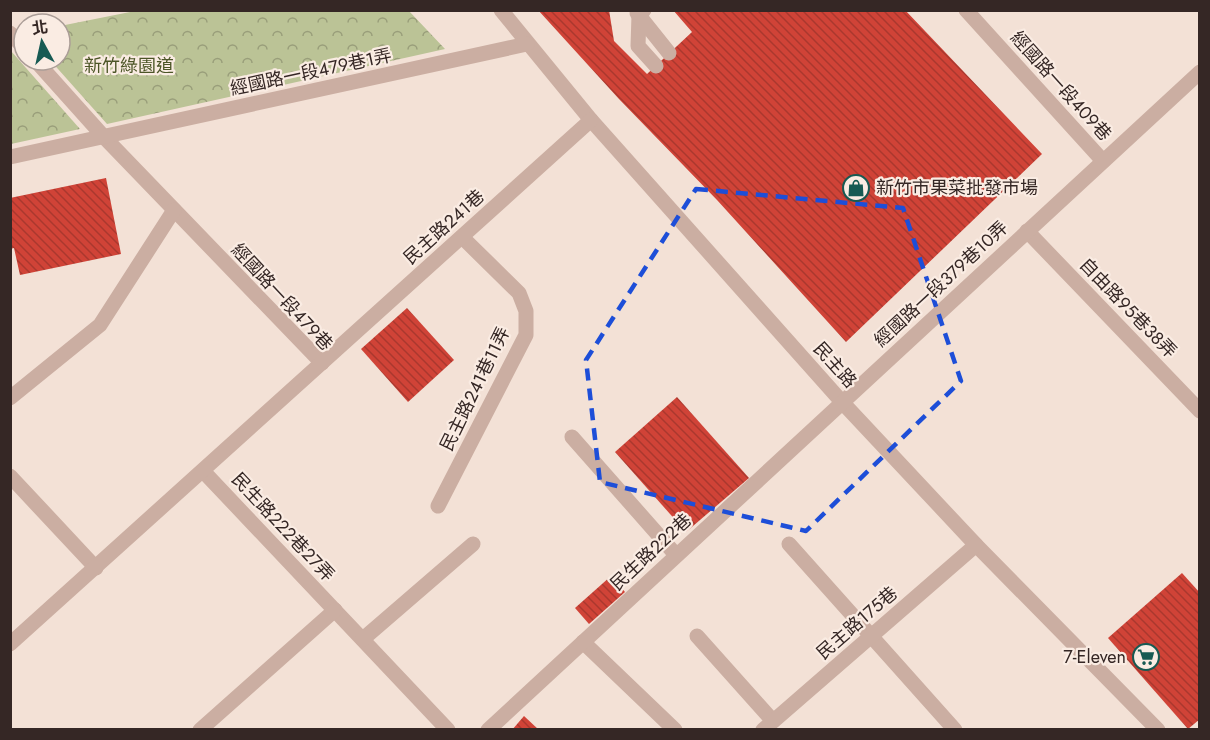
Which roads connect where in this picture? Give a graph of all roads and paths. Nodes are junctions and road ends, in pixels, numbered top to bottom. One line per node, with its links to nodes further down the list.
1 (501, 10): 4 (street, 民主路)
2 (966, 10): 12 (street, 經國路一段409巷)
3 (639, 12): 5 (street); 6 (street)
4 (527, 44): 9 (street, 民主路); 10 (street, 經國路一段479巷1弄)
5 (669, 53)
6 (656, 66)
7 (46, 72): 10 (street, 經國路一段479巷)
8 (1200, 72): 12 (street, 經國路一段379巷10弄)
9 (591, 120): 15 (street, 民主路241巷); 18 (street, 民主路)
10 (104, 137): 11 (street, 經國路一段479巷1弄); 13 (street, 經國路一段479巷)
11 (10, 156)
12 (1103, 161): 14 (street, 經國路一段379巷10弄)
13 (174, 210): 16 (street, 經國路一段479巷); 17 (street)
14 (1027, 231): 18 (street, 經國路一段379巷10弄); 19 (street, 自由路95巷38弄)
15 (462, 237): 16 (street, 民主路241巷); 23 (street, 民主路241巷11弄)
16 (322, 363): 21 (street, 經國路一段479巷)
17 (10, 398)
18 (842, 402): 26 (street, 民主路); 27 (street, 民生路222巷)
19 (1200, 411)
20 (572, 437): 27 (street)
21 (203, 471): 28 (street, 經國路一段479巷); 29 (street, 民生路222巷27弄)
22 (10, 476): 28 (street)
23 (438, 506)
24 (473, 544): 32 (street)
25 (789, 544): 31 (street)
26 (976, 545): 31 (street, 民主路175巷); 41 (street, 民主路)
27 (676, 555): 33 (street, 民生路222巷)
28 (96, 568): 34 (street, 經國路一段479巷)
29 (335, 610): 32 (street, 民生路222巷27弄); 36 (street, 民生路222巷27弄)
30 (697, 636): 35 (street)
31 (872, 636): 35 (street, 民主路175巷); 40 (street)
32 (363, 639): 37 (street, 民生路222巷27弄)
33 (583, 642): 38 (street, 民生路222巷); 39 (street)
34 (10, 644)
35 (768, 725)
36 (200, 729)
37 (448, 729)
38 (488, 729)
39 (675, 729)
40 (955, 729)
41 (1158, 729)

